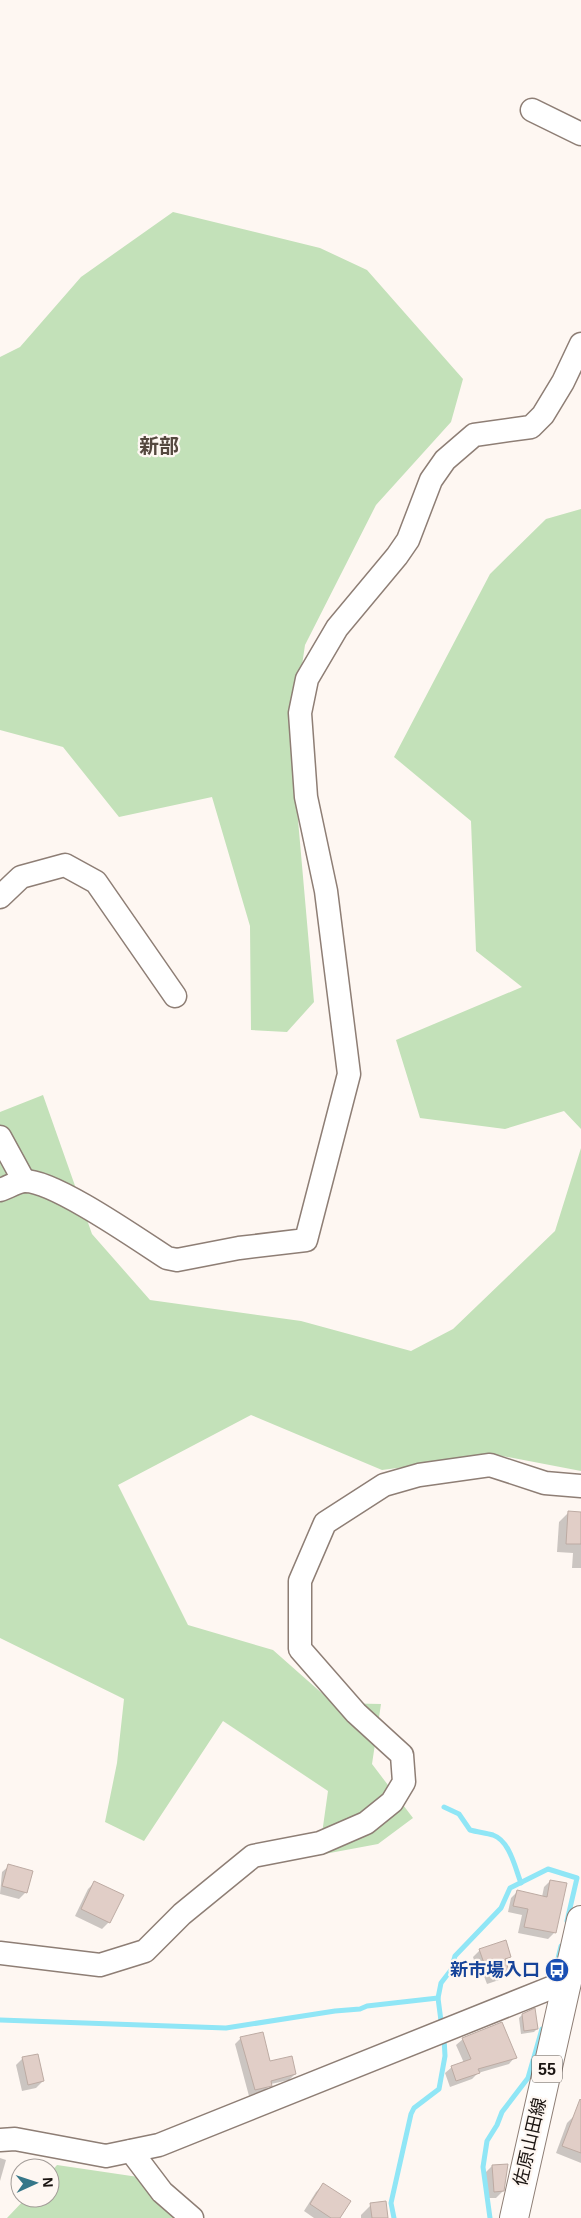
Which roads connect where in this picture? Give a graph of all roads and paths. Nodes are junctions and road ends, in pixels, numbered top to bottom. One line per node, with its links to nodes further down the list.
1 (532, 110): 2 (street)
2 (581, 134)
3 (581, 344): 7 (street)
4 (0, 897): 5 (street)
5 (175, 996)
6 (0, 1137): 7 (street)
7 (24, 1181): 8 (street)
8 (0, 1190)
9 (581, 1486): 11 (street)
10 (581, 1920): 12 (main road, 佐原山田線 / 55)
11 (0, 1953)
12 (568, 1981): 14 (street); 16 (main road, 佐原山田線 / 55)
13 (0, 2140): 14 (street)
14 (131, 2151): 15 (street)
15 (192, 2218)
16 (514, 2218)

